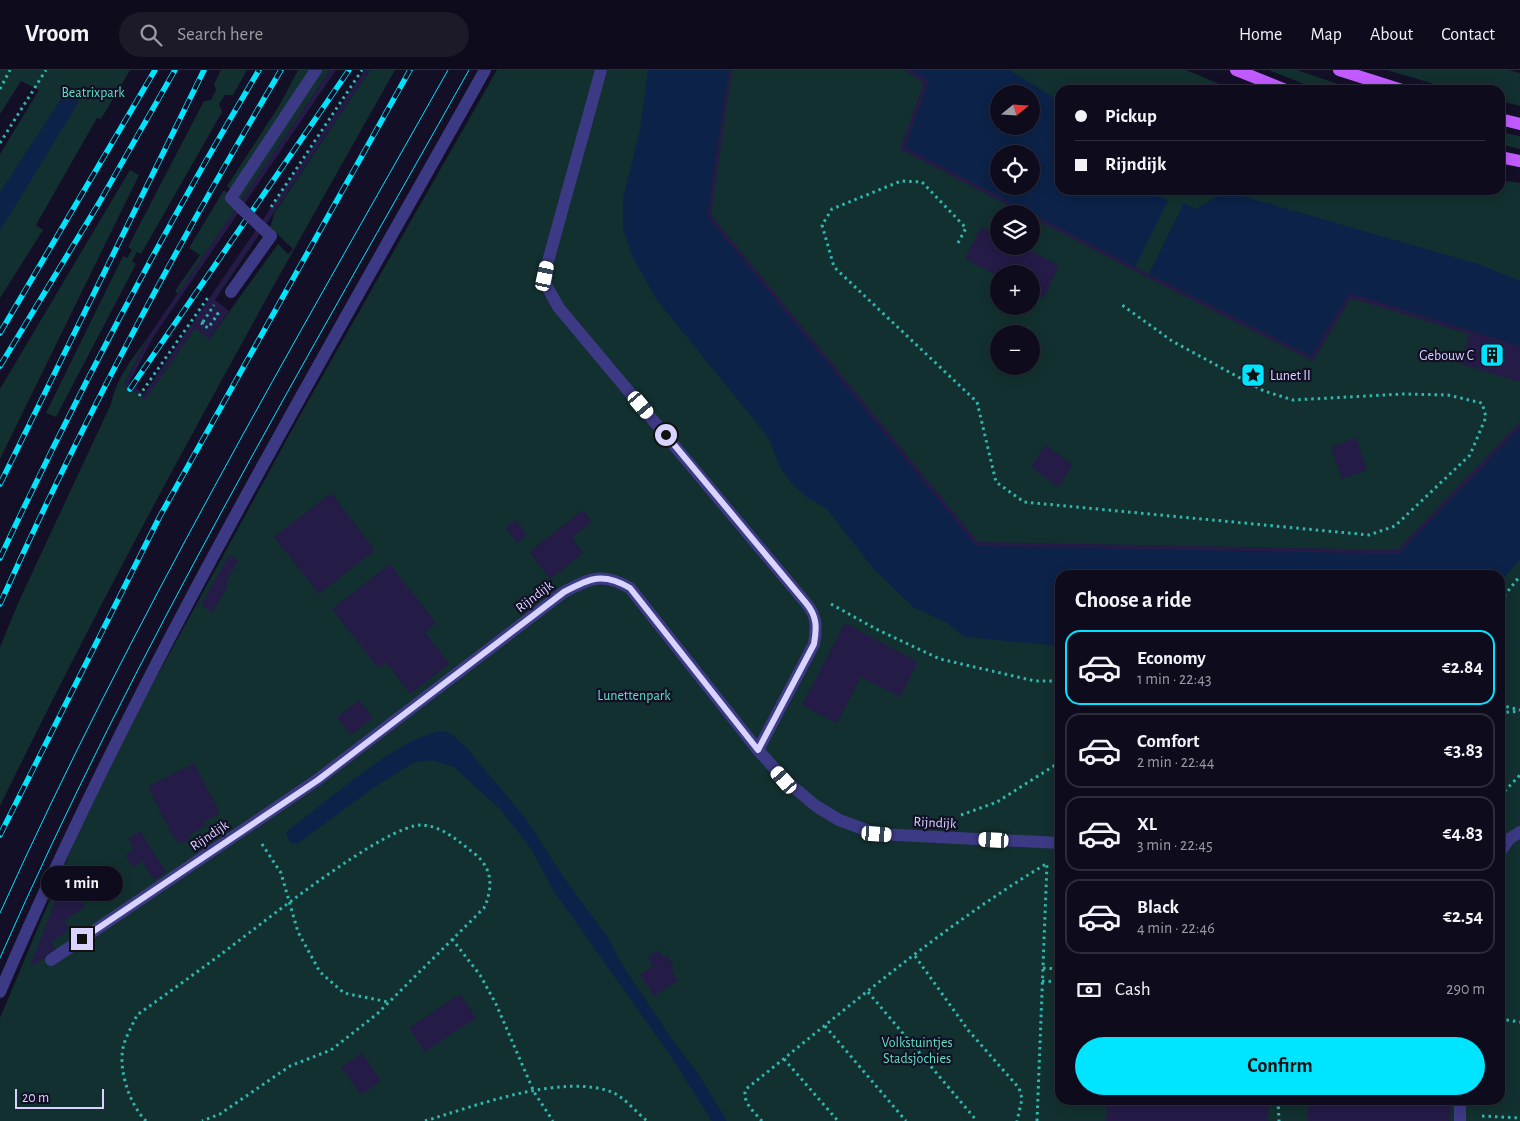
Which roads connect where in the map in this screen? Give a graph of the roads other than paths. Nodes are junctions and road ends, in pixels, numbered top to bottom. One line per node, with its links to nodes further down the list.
1 (316, 70): 12 (street, bridge)
2 (485, 70): 16 (street)
3 (601, 70): 13 (street)
4 (1236, 70): 6 (main road)
5 (1339, 70): 7 (main road)
6 (1274, 85)
7 (1386, 85)
8 (1505, 120): 9 (main road)
9 (1520, 124)
10 (1505, 158): 11 (main road)
11 (1520, 161)
12 (231, 292)
13 (758, 750): 14 (street, Rijndijk); 15 (street, Rijndijk)
14 (1054, 843)
15 (51, 960)
16 (0, 992)

